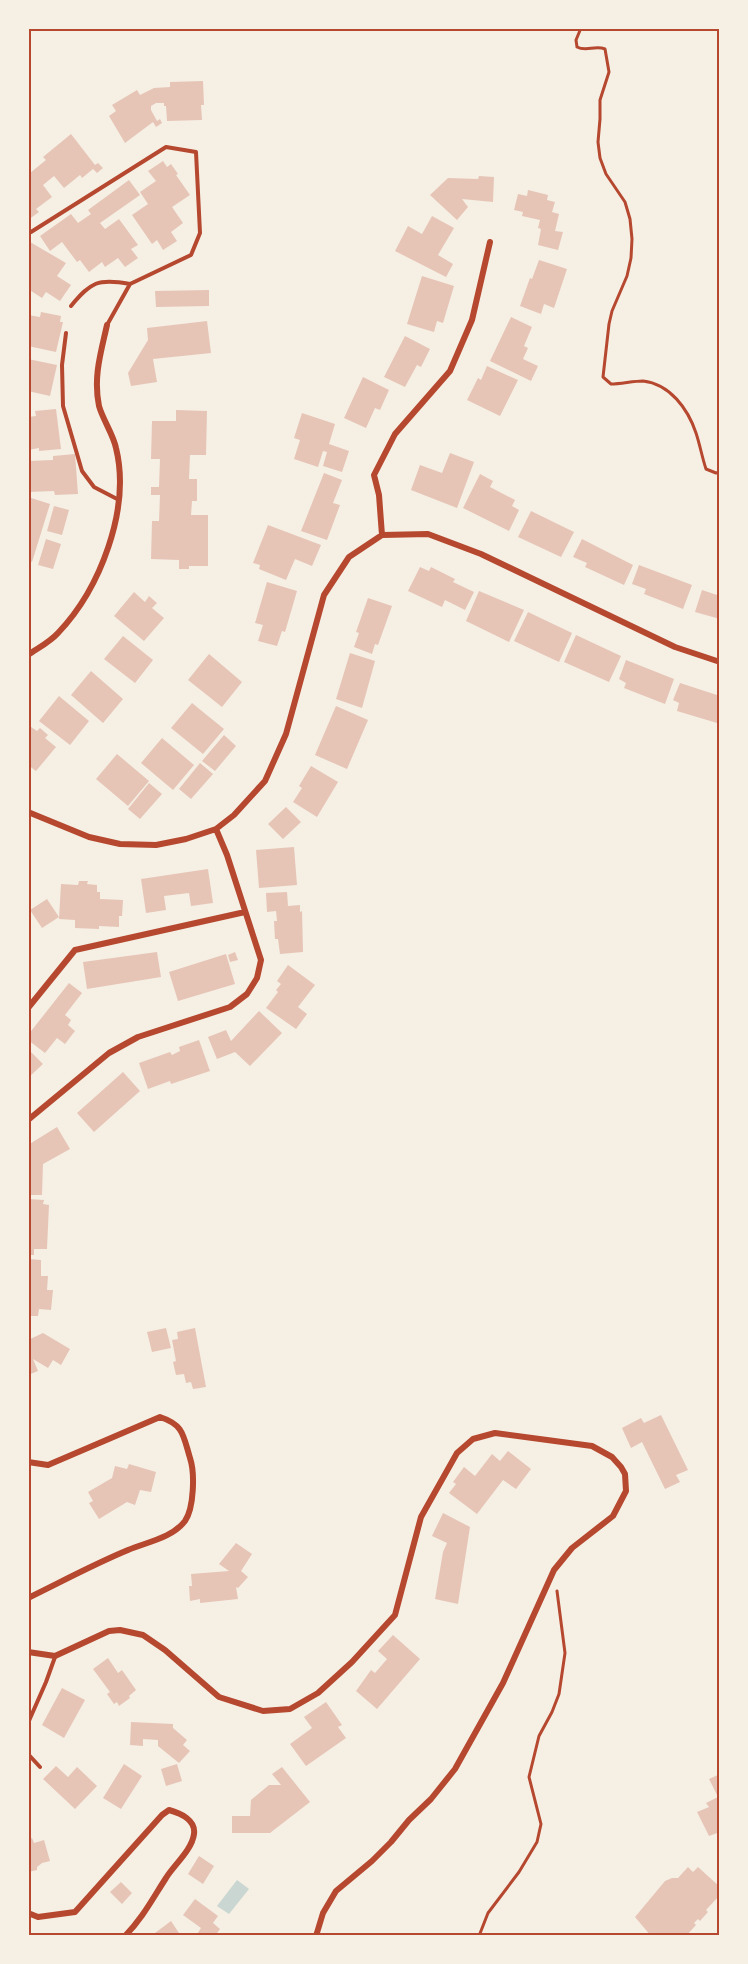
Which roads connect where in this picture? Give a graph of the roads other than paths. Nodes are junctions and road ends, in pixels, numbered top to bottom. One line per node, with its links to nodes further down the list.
1 (31, 232): 3 (lane)
2 (490, 242): 8 (street)
3 (130, 284): 4 (lane); 5 (lane)
4 (71, 306)
5 (107, 325): 7 (street)
6 (66, 333): 7 (lane)
7 (120, 500): 9 (street)
8 (382, 535): 10 (street); 12 (street)
9 (28, 655)
10 (720, 662)
11 (28, 812): 12 (street)
12 (216, 829): 13 (street)
13 (245, 912): 14 (street); 15 (street)
14 (28, 1008)
15 (28, 1120)
16 (28, 1462): 17 (street)
17 (28, 1598)
18 (28, 1652): 19 (street)
19 (55, 1656): 20 (lane); 25 (street)
20 (28, 1723)
21 (28, 1754): 22 (lane)
22 (40, 1767)
23 (28, 1913): 24 (street)
24 (125, 1935)
25 (316, 1935)

